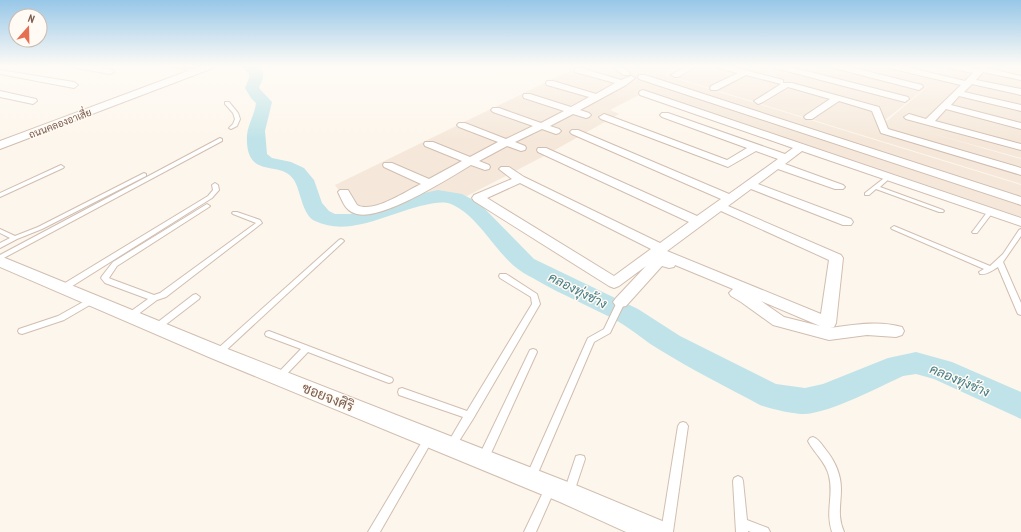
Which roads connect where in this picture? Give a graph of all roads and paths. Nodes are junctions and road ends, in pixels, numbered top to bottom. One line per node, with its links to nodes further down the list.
1 (145, 91): 37 (street, ถนนคลองอาเสี่ย)
2 (576, 91): 12 (street)
3 (608, 91): 12 (street)
4 (672, 91): 61 (street)
5 (774, 91): 16 (street)
6 (814, 91): 13 (street)
7 (873, 91): 14 (street)
8 (644, 93): 39 (street)
9 (958, 93): 18 (street); 19 (street)
10 (0, 94): 15 (street)
11 (527, 96): 21 (street)
12 (597, 97): 21 (street)
13 (838, 98): 25 (street); 49 (street)
14 (904, 99)
15 (33, 101)
16 (758, 101)
17 (227, 103): 31 (lane)
18 (944, 106): 27 (street); 30 (street)
19 (1021, 108)
20 (496, 110): 29 (street)
21 (572, 110): 22 (street); 29 (street)
22 (586, 114)
23 (665, 115): 38 (street)
24 (604, 117): 38 (street)
25 (809, 117)
26 (909, 117): 27 (street)
27 (928, 122): 40 (street)
28 (462, 125): 35 (street)
29 (542, 126): 32 (street); 35 (street)
30 (1021, 126)
31 (231, 128)
32 (556, 130)
33 (575, 132): 62 (street)
34 (220, 140): 78 (lane)
35 (506, 142): 41 (street); 43 (street)
36 (429, 144): 43 (street)
37 (0, 145)
38 (755, 147): 44 (street)
39 (801, 147): 44 (street); 51 (street)
40 (1021, 147)
41 (521, 148)
42 (542, 150): 67 (street)
43 (469, 161): 47 (street); 53 (street)
44 (781, 161): 55 (street); 56 (street)
45 (388, 165): 53 (street)
46 (61, 166): 60 (lane)
47 (485, 167)
48 (505, 169): 52 (street)
49 (1021, 172)
50 (144, 175): 74 (lane)
51 (888, 177): 57 (lane); 65 (street)
52 (520, 179): 77 (street); 77 (street)
53 (429, 183): 58 (street)
54 (215, 185): 84 (lane)
55 (750, 185): 62 (street); 68 (street)
56 (839, 187)
57 (875, 187): 59 (lane); 64 (lane)
58 (344, 192)
59 (867, 194)
60 (0, 195)
61 (1021, 201)
62 (725, 203): 67 (street); 77 (street)
63 (207, 206): 86 (lane)
64 (941, 211)
65 (990, 212): 69 (street); 73 (lane)
66 (235, 213): 86 (lane)
67 (699, 222): 77 (street)
68 (847, 222)
69 (1021, 222)
70 (894, 228): 81 (lane)
71 (0, 231): 74 (lane)
72 (1021, 231): 80 (lane)
73 (975, 232)
74 (14, 238): 76 (lane)
75 (341, 241): 97 (lane)
76 (0, 246)
77 (659, 251)
78 (0, 258)
79 (0, 261): 84 (street, ซอยจงศิริ)
80 (1000, 263): 81 (lane); 89 (lane)
81 (991, 269): 82 (lane)
82 (983, 272)
83 (503, 276): 101 (lane)
84 (63, 288): 87 (street, ซอยจงศิริ)
85 (196, 297): 91 (lane)
86 (154, 298): 90 (lane)
87 (92, 300): 90 (street, ซอยจงศิริ); 92 (lane)
88 (621, 302): 93 (street); 108 (lane)
89 (1021, 312)
90 (130, 316): 91 (street, ซอยจงศิริ)
91 (157, 327): 97 (street, ซอยจงศิริ)
92 (22, 331)
93 (896, 331)
94 (269, 334): 95 (lane)
95 (307, 348): 98 (lane); 99 (lane)
96 (533, 352): 106 (lane)
97 (218, 353): 98 (street, ซอยจงศิริ)
98 (279, 377): 103 (street, ซอยจงศิริ)
99 (389, 380)
100 (402, 392): 101 (lane)
101 (470, 416): 105 (lane)
102 (683, 426): 115 (lane)
103 (429, 438): 105 (street, ซอยจงศิริ); 112 (lane)
104 (813, 441): 117 (lane)
105 (451, 446): 106 (street, ซอยจงศิริ)
106 (483, 459): 108 (street, ซอยจงศิริ)
107 (580, 459): 110 (lane)
108 (530, 479): 110 (street, ซอยจงศิริ)
109 (738, 481): 111 (lane)
110 (560, 491): 113 (lane); 114 (street, ซอยจงศิริ)
111 (742, 527): 116 (lane)
112 (374, 532)
113 (530, 532)
114 (657, 532)
115 (667, 532)
116 (764, 532)
117 (838, 532)

